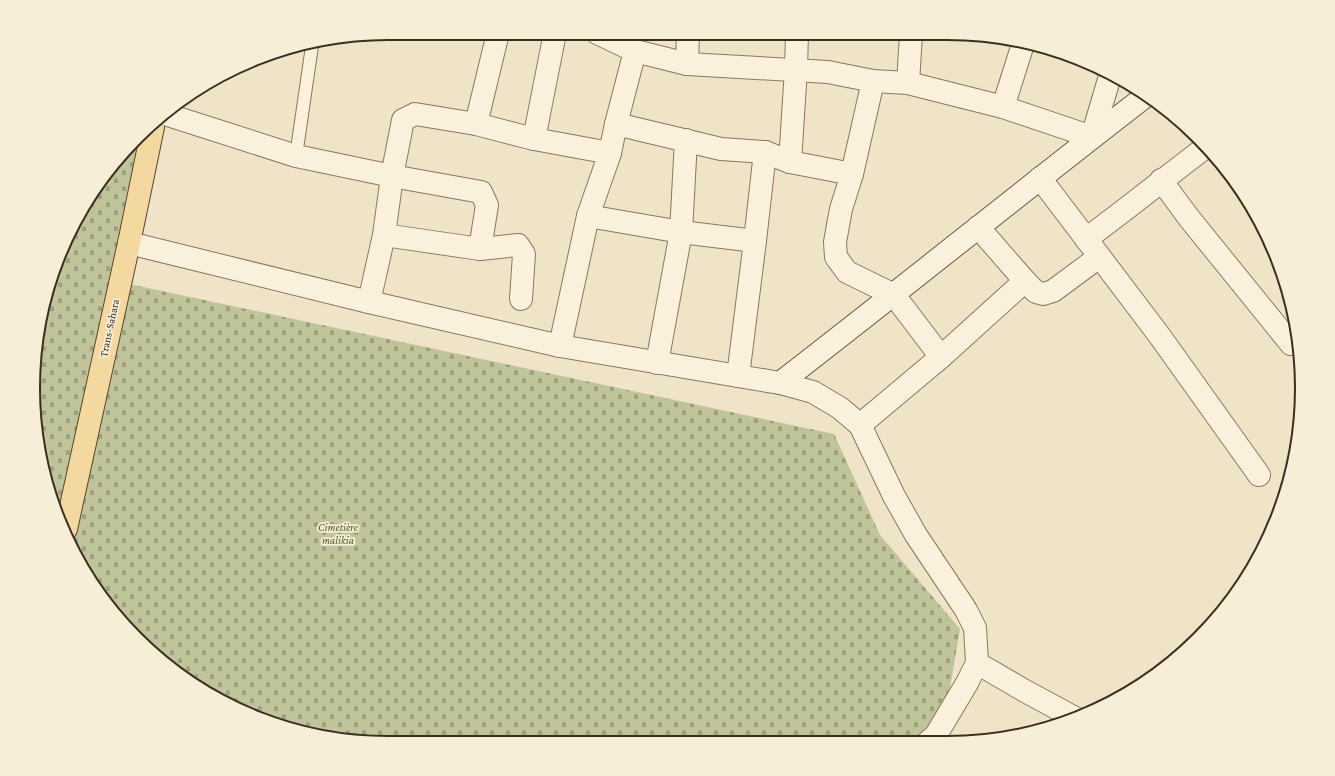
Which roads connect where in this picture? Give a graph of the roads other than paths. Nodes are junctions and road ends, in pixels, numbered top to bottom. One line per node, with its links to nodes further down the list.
1 (496, 40): 18 (street)
2 (554, 40): 22 (street)
3 (612, 40): 9 (street)
4 (688, 40): 10 (street)
5 (797, 40): 11 (street)
6 (911, 40): 14 (street)
7 (1022, 48): 16 (street)
8 (312, 49): 27 (lane)
9 (635, 51): 10 (street); 19 (street)
10 (687, 64): 11 (street)
11 (796, 69): 13 (street); 28 (street)
12 (1109, 80): 21 (street)
13 (873, 81): 14 (street); 29 (street)
14 (908, 83): 16 (street)
15 (1141, 100): 21 (street)
16 (1003, 107): 21 (street)
17 (171, 116): 27 (street)
18 (476, 124): 22 (street); 30 (street)
19 (616, 124): 23 (street); 26 (street)
20 (152, 133): 39 (main road, Trans-Sahara)
21 (1092, 137): 31 (street)
22 (534, 139): 26 (street)
23 (686, 140): 25 (street); 35 (street)
24 (1201, 151): 32 (street)
25 (765, 152): 28 (street); 38 (street)
26 (610, 153): 33 (street)
27 (296, 156): 30 (street)
28 (790, 162): 29 (street)
29 (852, 174): 43 (street)
30 (392, 176): 36 (street); 40 (street)
31 (1040, 178): 34 (street); 37 (street)
32 (1161, 180): 37 (street); 46 (street)
33 (588, 216): 35 (street); 47 (street)
34 (978, 227): 42 (street); 43 (street)
35 (681, 232): 38 (street); 49 (street)
36 (384, 235): 40 (street); 45 (street)
37 (1086, 239): 41 (street)
38 (755, 241): 50 (street)
39 (129, 243): 45 (street); 54 (main road, Trans-Sahara)
40 (480, 249): 44 (street)
41 (1099, 257): 42 (street); 53 (street)
42 (1025, 281): 48 (street)
43 (894, 294): 48 (street); 51 (street)
44 (521, 299)
45 (369, 302): 47 (street)
46 (1291, 344)
47 (560, 346): 49 (street)
48 (941, 357): 52 (street)
49 (658, 363): 50 (street)
50 (738, 376): 51 (street)
51 (780, 383): 52 (street)
52 (860, 425): 55 (street)
53 (1259, 474)
54 (67, 524)
55 (977, 664): 56 (street); 57 (street)
56 (1068, 714)
57 (934, 736)

